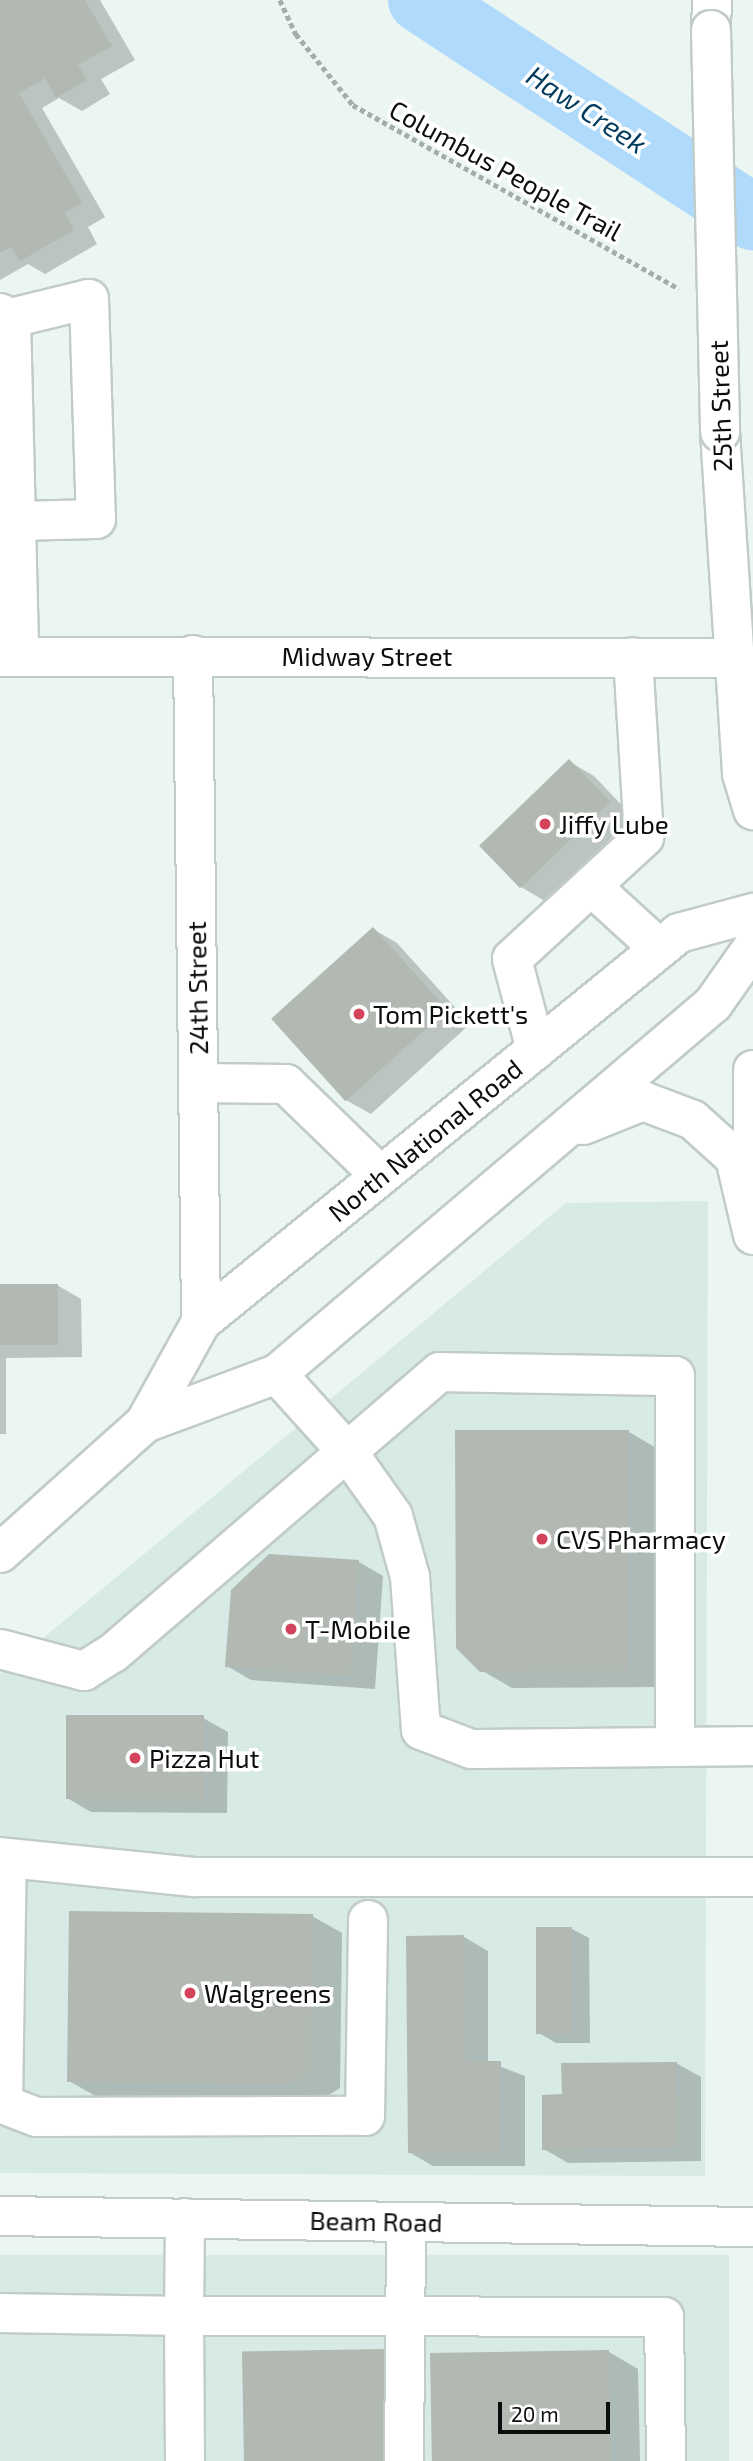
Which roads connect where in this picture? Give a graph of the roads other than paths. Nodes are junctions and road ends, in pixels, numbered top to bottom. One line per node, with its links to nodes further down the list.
1 (712, 15): 7 (main road, 25th Street, bridge)
2 (6, 315): 3 (main road); 3 (main road)
3 (16, 521): 5 (main road)
4 (193, 655): 5 (main road, Midway Street); 6 (main road, Midway Street); 15 (main road, 24th Street)
5 (10, 657)
6 (633, 657): 7 (main road, Midway Street); 9 (main road)
7 (734, 658): 8 (main road, 25th Street)
8 (753, 810)
9 (591, 886): 12 (main road); 13 (main road)
10 (753, 913): 12 (main road, North National Road)
11 (753, 947): 16 (main road, North National Road)
12 (660, 949): 13 (main road, North National Road)
13 (536, 1050): 18 (main road, North National Road)
14 (753, 1070): 17 (main road)
15 (198, 1083): 18 (main road); 20 (main road, 24th Street)
16 (545, 1141): 19 (main road); 21 (main road, North National Road)
17 (753, 1154)
18 (381, 1176): 20 (main road, North National Road)
19 (753, 1235)
20 (201, 1322): 22 (main road, North National Road)
21 (277, 1374): 22 (main road, North National Road); 23 (main road)
22 (145, 1423): 24 (main road, North National Road)
23 (349, 1454): 25 (main road); 27 (main road); 27 (main road)
24 (0, 1552)
25 (0, 1649)
26 (753, 1746): 27 (main road)
27 (675, 1747)
28 (4, 1858): 29 (main road); 31 (main road)
29 (753, 1877)
30 (368, 1920): 31 (main road)
31 (1, 2104)
32 (0, 2216): 33 (main road, Beam Road)
33 (185, 2218): 34 (main road, Beam Road); 37 (main road)
34 (406, 2222): 35 (main road, Beam Road); 38 (main road)
35 (753, 2227)
36 (0, 2313): 37 (main road)
37 (184, 2316): 38 (main road); 39 (main road)
38 (404, 2316): 40 (main road); 41 (main road)
39 (185, 2461)
40 (404, 2461)
41 (666, 2461)

